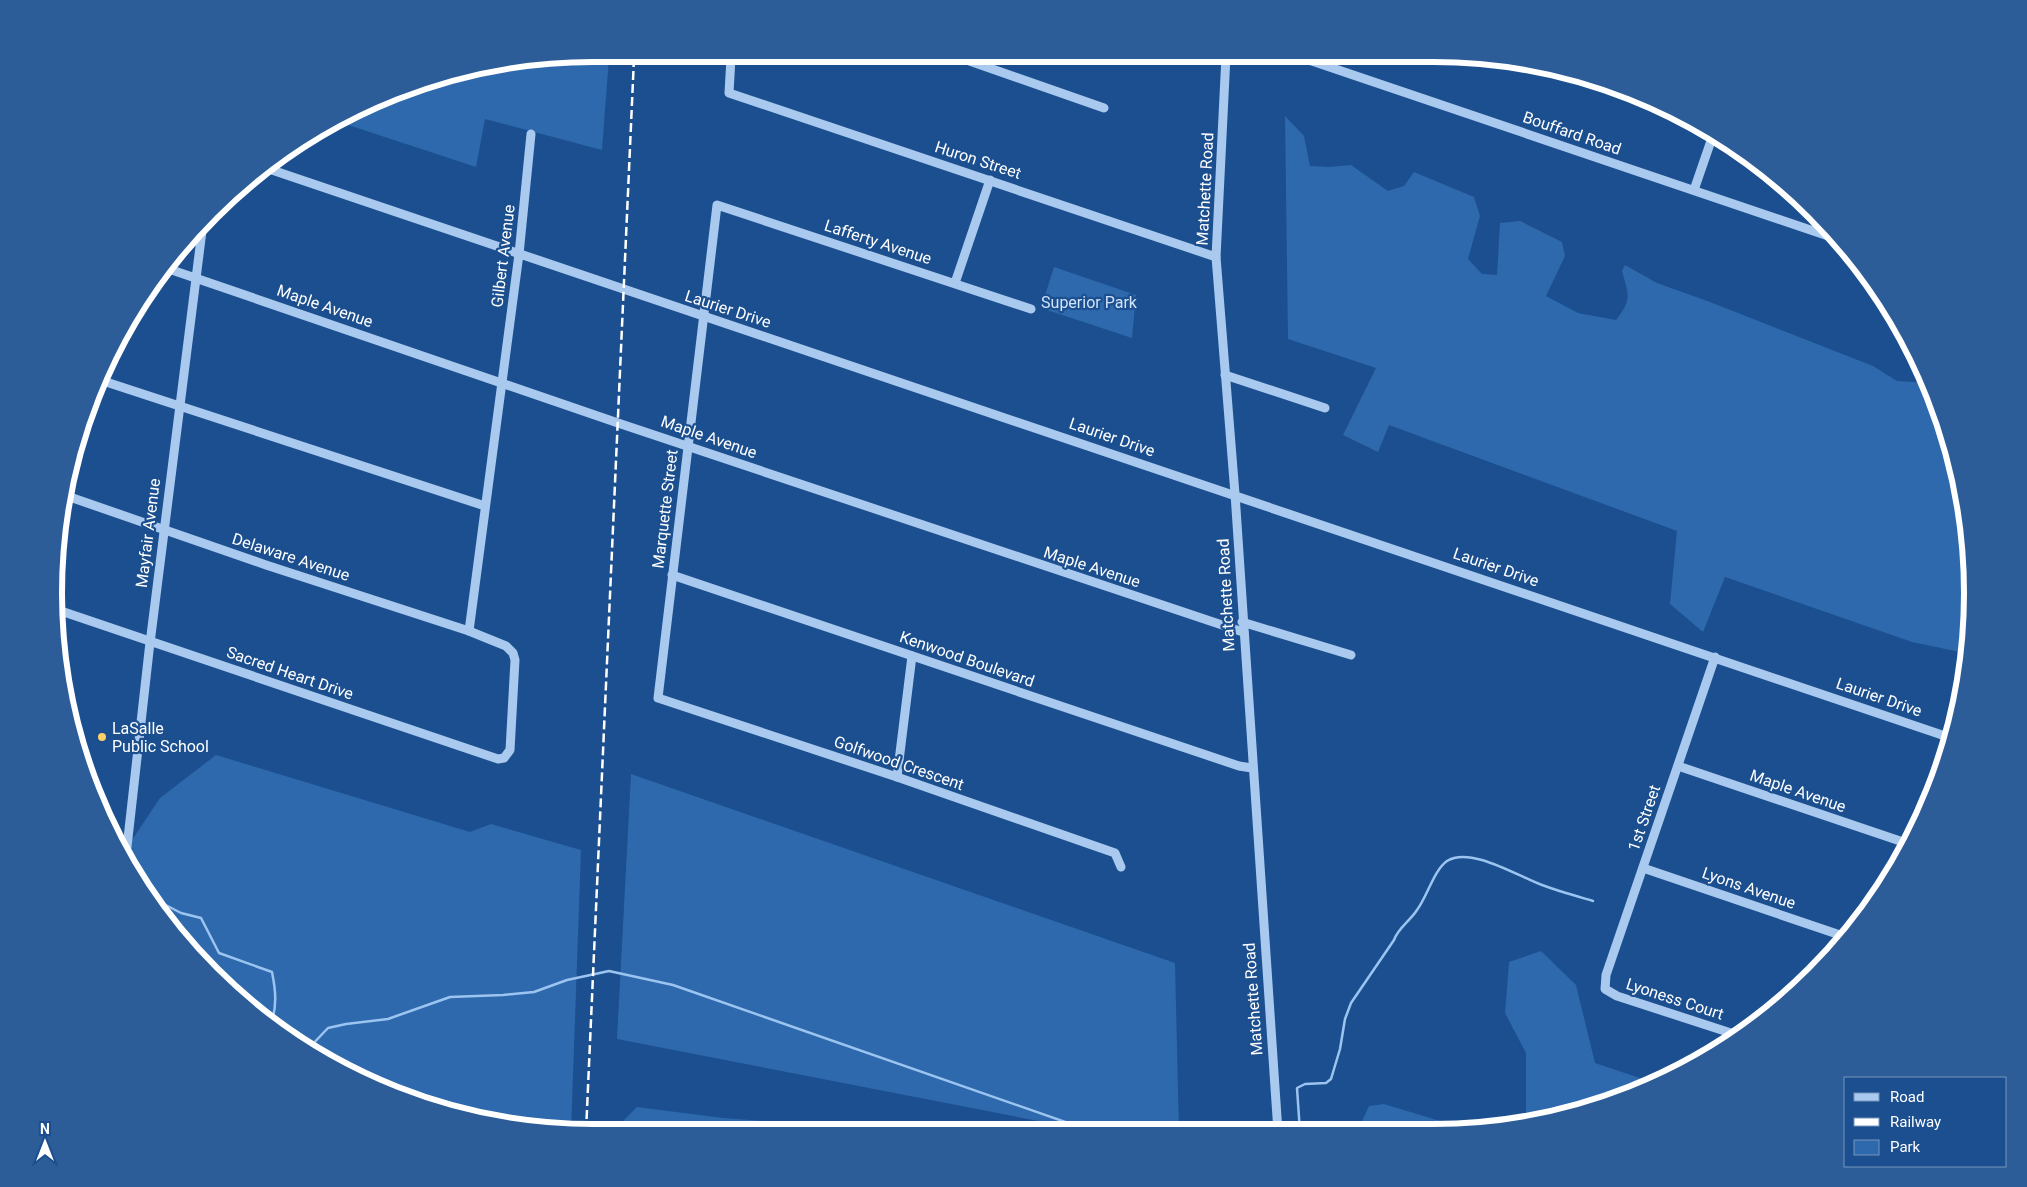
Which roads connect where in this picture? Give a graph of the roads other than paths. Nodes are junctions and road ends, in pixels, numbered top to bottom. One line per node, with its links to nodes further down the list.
1 (731, 62): 9 (street, Huron Street)
2 (972, 62): 5 (street)
3 (1226, 62): 15 (street, Matchette Road)
4 (1316, 62): 10 (street, Bouffard Road)
5 (1104, 108)
6 (531, 134): 14 (street, Gilbert Avenue)
7 (1711, 141): 10 (street)
8 (272, 170): 14 (street, Laurier Drive)
9 (990, 180): 15 (street, Huron Street); 18 (street)
10 (1694, 190): 12 (street, Bouffard Road)
11 (717, 204): 18 (street, Lafferty Avenue); 20 (street, Marquette Street)
12 (1825, 235)
13 (201, 236): 17 (street, Mayfair Avenue)
14 (519, 254): 20 (street, Laurier Drive); 23 (street, Gilbert Avenue)
15 (1216, 257): 21 (street, Matchette Road)
16 (172, 270): 17 (street, Maple Avenue)
17 (195, 277): 23 (street, Maple Avenue); 24 (street, Mayfair Avenue)
18 (955, 283): 19 (street, Lafferty Avenue)
19 (1031, 309)
20 (704, 316): 26 (street, Marquette Street); 27 (street, Laurier Drive)
21 (1225, 375): 25 (street); 27 (street, Matchette Road)
22 (107, 382): 24 (street)
23 (501, 382): 26 (street, Maple Avenue); 29 (street, Gilbert Avenue)
24 (178, 405): 29 (street); 30 (street, Mayfair Avenue)
25 (1325, 408)
26 (688, 446): 31 (street, Marquette Street); 35 (street, Maple Avenue)
27 (1235, 494): 33 (street, Matchette Road); 39 (street, Laurier Drive)
28 (72, 498): 30 (street, Delaware Avenue)
29 (484, 506): 34 (street, Gilbert Avenue)
30 (164, 529): 34 (street, Delaware Avenue); 36 (street, Mayfair Avenue)
31 (672, 575): 38 (street, Kenwood Boulevard); 40 (street, Marquette Street)
32 (63, 612): 36 (street, Sacred Heart Drive)
33 (1242, 622): 35 (street, Matchette Road); 37 (street)
34 (469, 631): 42 (street, Delaware Avenue)
35 (1243, 632): 44 (street, Matchette Road)
36 (150, 642): 42 (street, Sacred Heart Drive); 47 (street, Mayfair Avenue)
37 (1351, 655)
38 (912, 656): 44 (street, Kenwood Boulevard); 45 (street)
39 (1715, 657): 41 (street, Laurier Drive); 43 (street, 1st Street)
40 (658, 698): 45 (street, Golfwood Crescent)
41 (1945, 736)
42 (510, 750)
43 (1678, 766): 46 (street, Maple Avenue); 49 (street, 1st Street)
44 (1252, 768): 53 (street, Matchette Road)
45 (897, 778): 48 (street, Golfwood Crescent)
46 (1902, 842)
47 (127, 847)
48 (1121, 867)
49 (1643, 868): 50 (street, Lyons Avenue); 51 (street, 1st Street)
50 (1840, 935)
51 (1605, 989): 52 (street, Lyoness Court)
52 (1732, 1033)
53 (1278, 1125)

